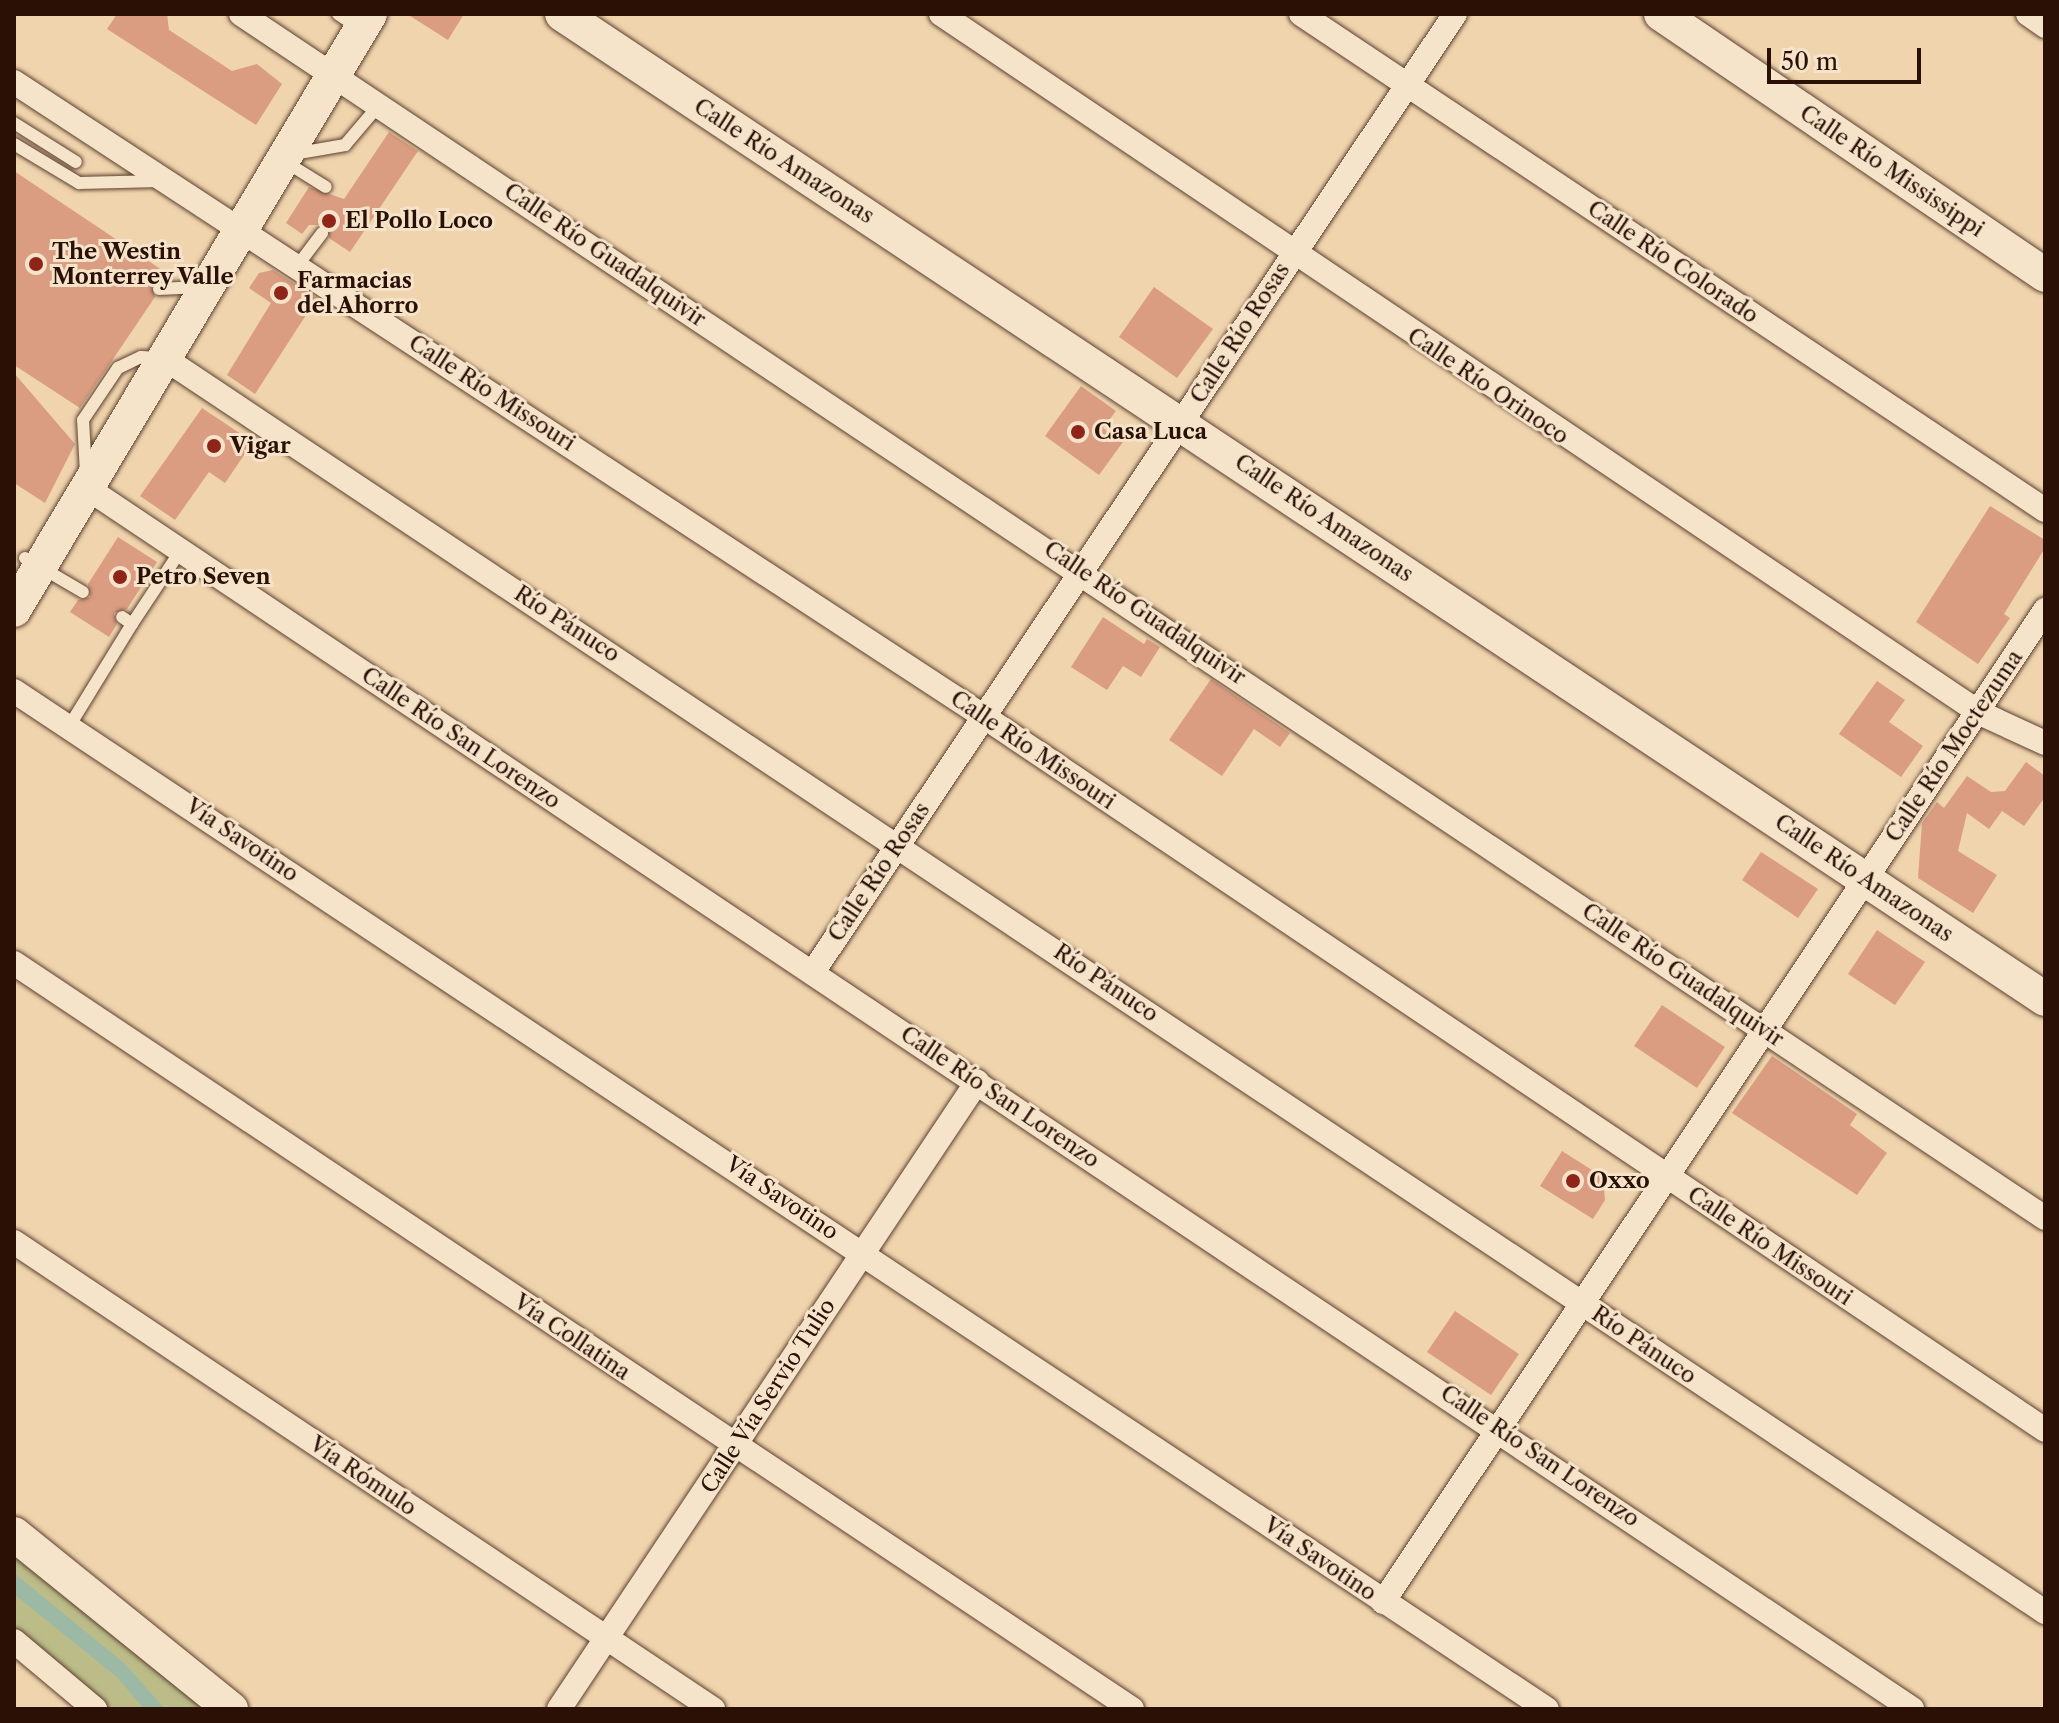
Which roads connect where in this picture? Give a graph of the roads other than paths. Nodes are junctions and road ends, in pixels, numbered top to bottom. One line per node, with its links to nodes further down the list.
1 (241, 14): 10 (street, Calle Río Guadalquivir)
2 (562, 14): 28 (street, Calle Río Amazonas)
3 (941, 14): 22 (street, Calle Río Orinoco)
4 (1301, 14): 12 (street, Calle Río Colorado)
5 (1455, 14): 12 (street, Calle Río Rosas)
6 (1661, 14): 24 (street, Calle Río Mississippi)
7 (2028, 14): 9 (street)
8 (356, 19): 10 (street)
9 (2045, 26)
10 (334, 75): 13 (street, Calle Río Guadalquivir); 16 (street)
11 (14, 82): 18 (street, Calle Río Missouri)
12 (1407, 84): 22 (street, Calle Río Rosas); 30 (street, Calle Río Colorado)
13 (379, 105): 16 (lane); 33 (street, Calle Río Guadalquivir)
14 (14, 123): 17 (lane)
15 (14, 144): 18 (lane)
16 (284, 158): 19 (lane); 20 (street)
17 (76, 162)
18 (168, 180): 20 (street, Calle Río Missouri)
19 (326, 187)
20 (241, 228): 23 (street, Calle Río Missouri); 25 (street)
21 (322, 233): 23 (lane)
22 (1292, 255): 28 (street, Calle Río Rosas); 38 (street, Calle Río Orinoco)
23 (298, 265): 39 (street, Calle Río Missouri)
24 (2045, 275)
25 (207, 287): 26 (lane); 27 (street)
26 (159, 289)
27 (164, 358): 29 (street); 42 (street, Río Pánuco)
28 (1181, 422): 33 (street, Calle Río Rosas); 43 (street, Calle Río Amazonas)
29 (68, 508): 31 (street, Calle Río San Lorenzo); 32 (street)
30 (2045, 510)
31 (181, 550): 40 (lane); 45 (street, Calle Río San Lorenzo)
32 (32, 563): 34 (lane); 35 (street)
33 (1081, 570): 39 (street, Calle Río Rosas); 47 (street, Calle Río Guadalquivir)
34 (83, 592)
35 (14, 610)
36 (2045, 610): 38 (street, Calle Río Moctezuma)
37 (14, 691): 40 (street, Vía Savotino)
38 (1980, 713): 41 (street, Calle Río Orinoco); 43 (street, Calle Río Moctezuma)
39 (983, 716): 42 (street, Calle Río Rosas); 49 (street, Calle Río Missouri)
40 (70, 725): 52 (street, Vía Savotino)
41 (2045, 743)
42 (898, 843): 45 (street, Calle Río Rosas); 53 (street, Río Pánuco)
43 (1864, 877): 46 (street, Calle Río Amazonas); 47 (street, Calle Río Moctezuma)
44 (14, 963): 56 (street, Vía Collatina)
45 (813, 972): 48 (street, Calle Río San Lorenzo)
46 (2045, 999)
47 (1764, 1029): 49 (street, Calle Río Moctezuma); 50 (street, Calle Río Guadalquivir)
48 (977, 1082): 52 (street, Calle Vía Servio Tulio); 54 (street, Calle Río San Lorenzo)
49 (1665, 1175): 53 (street, Calle Río Moctezuma); 55 (street, Calle Río Missouri)
50 (2045, 1218)
51 (14, 1242): 60 (street, Vía Rómulo)
52 (863, 1253): 56 (street, Calle Vía Servio Tulio); 58 (street, Vía Savotino)
53 (1580, 1302): 54 (street, Calle Río Moctezuma); 59 (street, Río Pánuco)
54 (1497, 1426): 58 (street, Calle Río Moctezuma); 68 (street, Calle Río San Lorenzo)
55 (2045, 1430)
56 (735, 1447): 60 (street, Calle Vía Servio Tulio); 66 (street, Vía Collatina)
57 (14, 1534): 63 (street)
58 (1383, 1602): 67 (street, Vía Savotino)
59 (2045, 1612)
60 (607, 1639): 64 (street, Calle Vía Servio Tulio); 65 (street, Vía Rómulo)
61 (14, 1641): 62 (street)
62 (95, 1709)
63 (231, 1709)
64 (559, 1709)
65 (713, 1709)
66 (1132, 1709)
67 (1547, 1709)
68 (1912, 1709)

